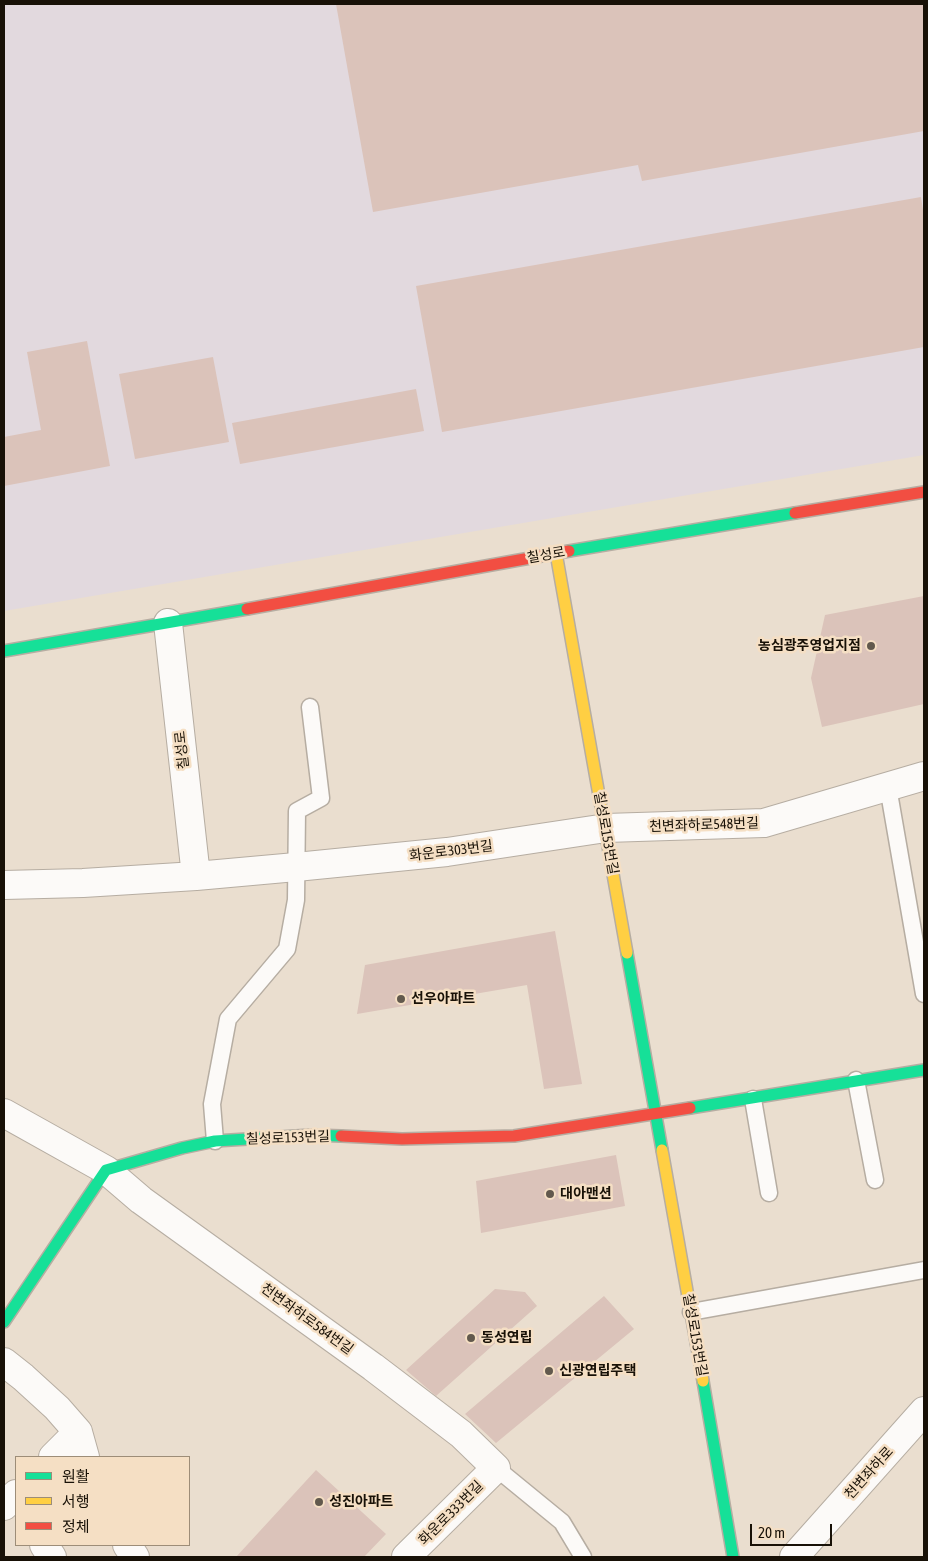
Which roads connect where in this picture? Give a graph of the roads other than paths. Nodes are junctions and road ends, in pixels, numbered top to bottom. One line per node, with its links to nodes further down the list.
1 (924, 492): 2 (street, 칠성로)
2 (556, 554): 3 (street, 칠성로); 8 (street, 칠성로153번길)
3 (168, 623): 4 (street, 칠성로); 10 (street, 칠성로)
4 (4, 651)
5 (310, 707): 9 (lane)
6 (924, 776): 7 (street, 천변좌하로548번길)
7 (888, 788): 8 (street, 천변좌하로548번길); 12 (lane)
8 (606, 828): 9 (street, 화운로303번길); 17 (street, 칠성로153번길)
9 (296, 867): 10 (street, 화운로303번길); 18 (lane)
10 (196, 876): 11 (street, 화운로303번길)
11 (4, 885)
12 (924, 994)
13 (924, 1070): 14 (street, 칠성로153번길)
14 (856, 1080): 15 (street, 칠성로153번길); 20 (lane)
15 (753, 1099): 17 (street, 칠성로153번길); 21 (lane)
16 (4, 1112): 19 (street, 천변좌하로584번길)
17 (655, 1113): 18 (street, 칠성로153번길); 23 (street, 칠성로153번길)
18 (215, 1141): 19 (street, 칠성로153번길)
19 (106, 1170): 24 (street); 29 (street, 천변좌하로584번길)
20 (875, 1180)
21 (769, 1193)
22 (924, 1270): 23 (lane)
23 (691, 1312): 36 (street, 칠성로153번길)
24 (4, 1322)
25 (4, 1362): 27 (street)
26 (924, 1411): 37 (street, 천변좌하로)
27 (82, 1445): 28 (street)
28 (55, 1456)
29 (496, 1468): 34 (street, 화운로333번길); 35 (lane, 천변좌하로584번길)
30 (45, 1546): 32 (street)
31 (128, 1546): 33 (street)
32 (52, 1557)
33 (135, 1557)
34 (406, 1557)
35 (583, 1557)
36 (733, 1557)
37 (794, 1557)

